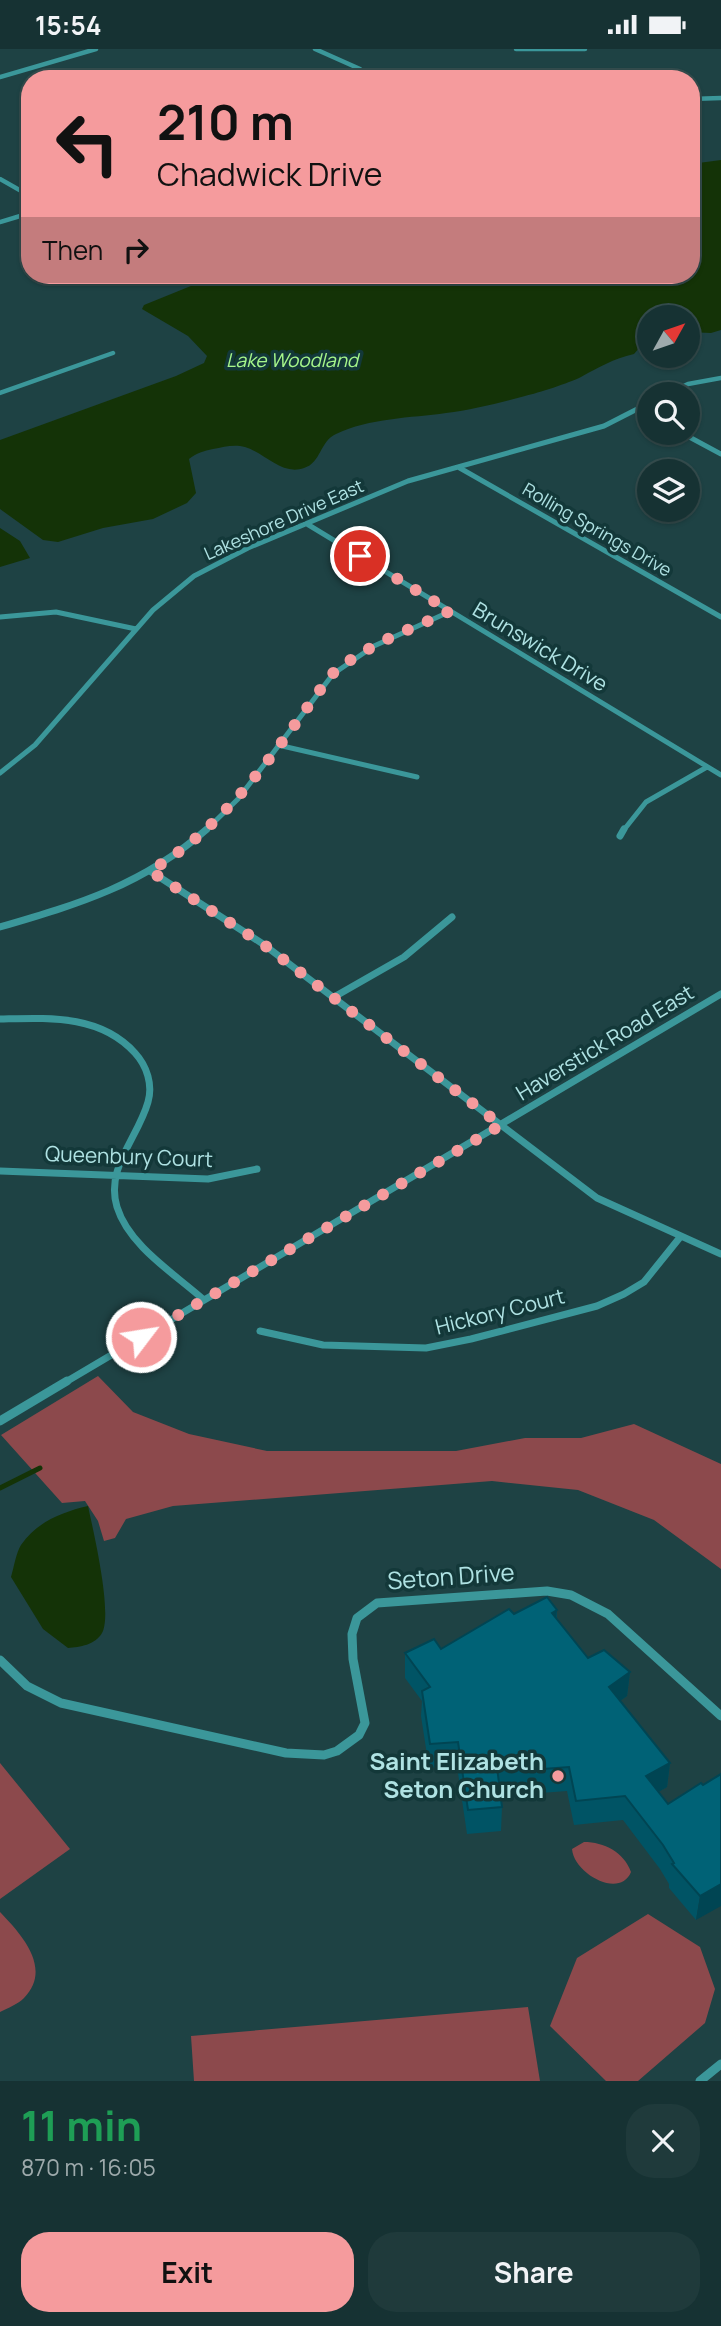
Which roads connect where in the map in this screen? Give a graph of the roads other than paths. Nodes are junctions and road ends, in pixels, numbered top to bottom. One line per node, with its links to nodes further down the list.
1 (96, 49): 5 (street)
2 (315, 49): 6 (street)
3 (516, 49): 4 (street)
4 (585, 49)
5 (24, 70)
6 (361, 70)
7 (21, 71): 8 (street)
8 (0, 77)
9 (721, 90): 10 (street)
10 (712, 98): 11 (street); 12 (street)
11 (721, 98)
12 (700, 99)
13 (0, 180): 14 (street)
14 (21, 191)
15 (21, 216): 16 (street)
16 (0, 222)
17 (113, 353): 20 (street)
18 (721, 378): 19 (street)
19 (699, 382)
20 (0, 393)
21 (637, 410): 24 (street, Lakeshore Drive East)
22 (700, 443): 23 (street)
23 (721, 454)
24 (458, 467): 25 (street, Lakeshore Drive East); 28 (street, Rolling Springs Drive)
25 (307, 524): 26 (street, Brunswick Drive); 29 (street, Lakeshore Drive East)
26 (450, 611): 30 (street); 31 (street, Brunswick Drive)
27 (0, 617): 29 (street)
28 (721, 617)
29 (136, 629): 32 (street, Lakeshore Drive East)
30 (278, 745): 34 (street); 36 (street)
31 (707, 767): 33 (street, Brunswick Drive); 35 (street)
32 (0, 773)
33 (721, 775)
34 (417, 777)
35 (620, 836)
36 (150, 871): 38 (street); 40 (street)
37 (452, 917): 40 (street)
38 (0, 927)
39 (721, 994): 42 (street, Haverstick Road East)
40 (334, 997): 42 (street)
41 (0, 1019): 45 (street)
42 (501, 1125): 46 (street); 48 (street, Haverstick Road East)
43 (257, 1169): 45 (street, Queenbury Court)
44 (0, 1171): 45 (street, Queenbury Court)
45 (116, 1175): 48 (street)
46 (681, 1236): 47 (street); 49 (street, Hickory Court)
47 (721, 1254)
48 (204, 1300): 50 (street, Haverstick Road East)
49 (260, 1331)
50 (0, 1421)
51 (0, 1660): 52 (street, Seton Drive)
52 (721, 1716)
53 (721, 2064): 54 (street)
54 (700, 2081)

